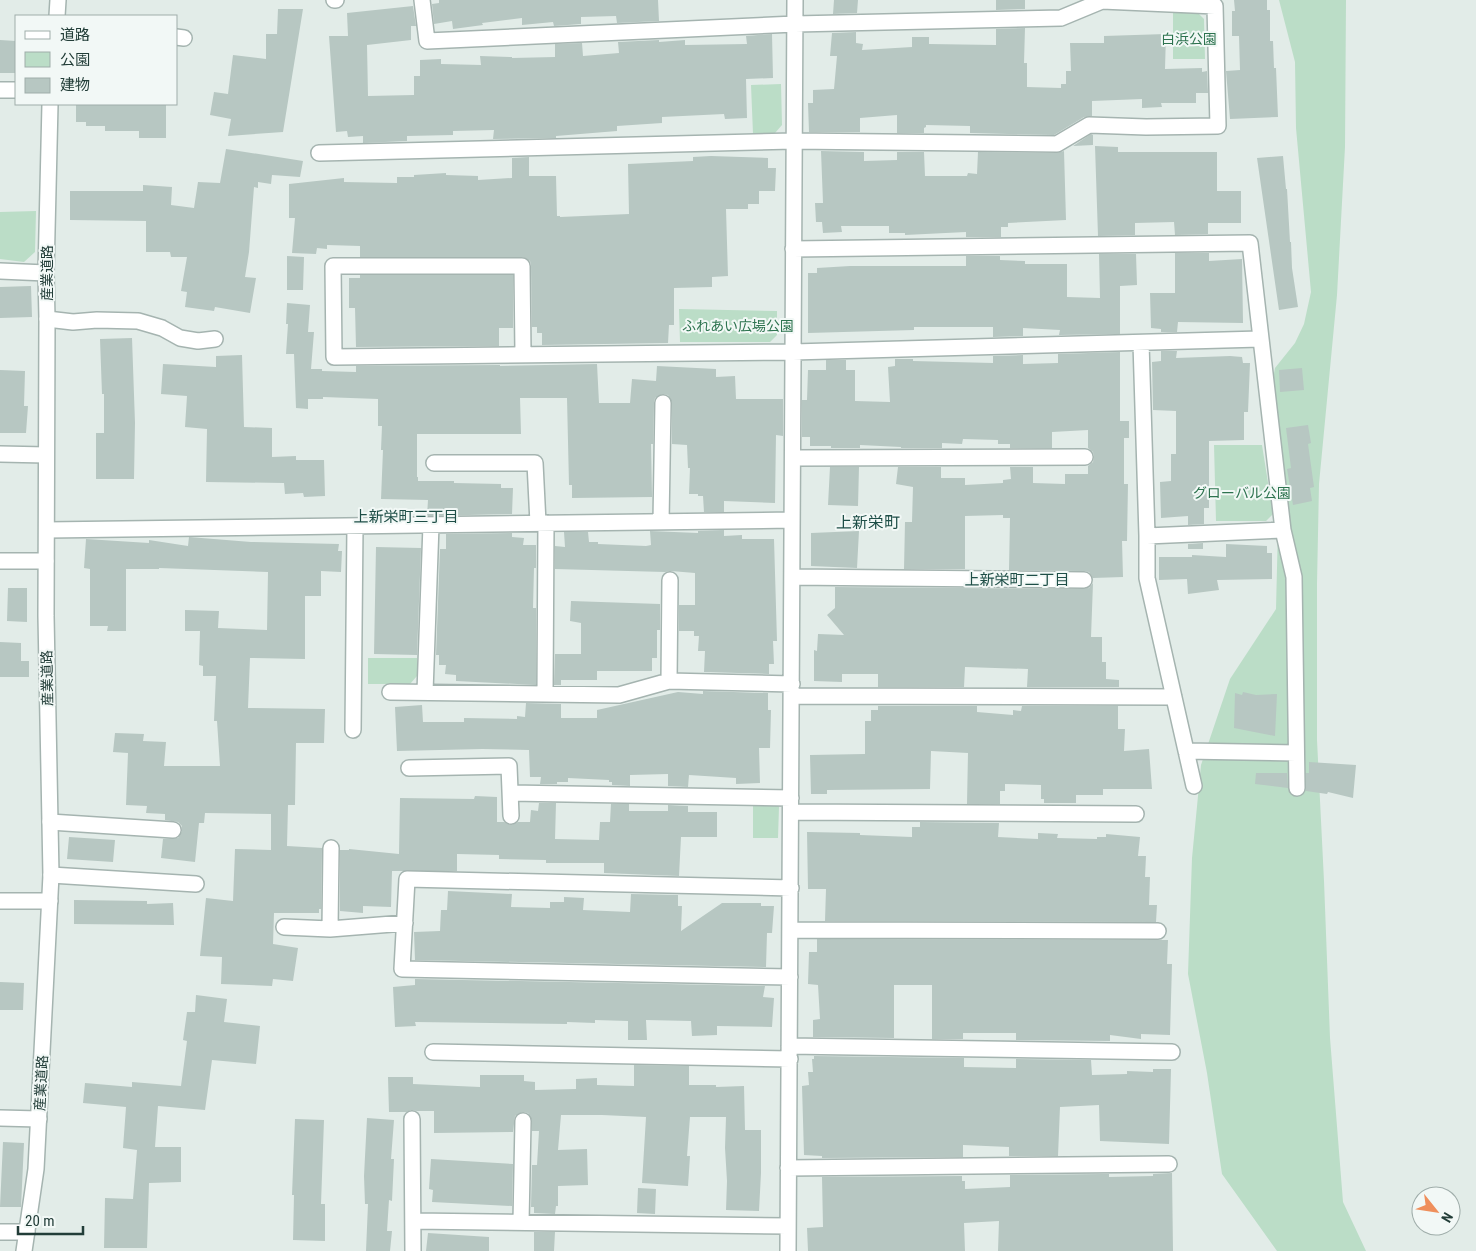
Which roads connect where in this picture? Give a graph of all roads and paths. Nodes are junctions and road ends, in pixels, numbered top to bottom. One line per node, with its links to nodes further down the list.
1 (58, 0): 4 (street)
2 (422, 0): 5 (street)
3 (795, 0): 5 (street)
4 (57, 15)
5 (795, 24): 9 (street); 9 (street)
6 (0, 90): 7 (street)
7 (15, 90)
8 (50, 105): 13 (street, 産業道路)
9 (793, 141): 10 (street); 11 (street)
10 (319, 153)
11 (793, 249): 15 (street); 18 (street)
12 (0, 271): 13 (street)
13 (46, 273): 14 (street, 産業道路)
14 (47, 319): 16 (street); 22 (street, 産業道路)
15 (1260, 338): 17 (street); 32 (street)
16 (214, 339)
17 (1141, 342): 18 (street); 33 (street)
18 (793, 352): 19 (street); 24 (street)
19 (523, 354): 19 (street)
20 (663, 403): 27 (street)
21 (0, 454): 22 (street)
22 (46, 455): 31 (street, 産業道路)
23 (1084, 457): 24 (street)
24 (793, 458): 26 (street)
25 (434, 463): 28 (street)
26 (792, 520): 27 (street); 36 (street)
27 (661, 522): 28 (street)
28 (542, 523): 29 (street); 43 (street)
29 (431, 524): 30 (street); 42 (street)
30 (355, 526): 31 (street); 45 (street)
31 (46, 530): 35 (street, 産業道路)
32 (1283, 530): 33 (street); 47 (street)
33 (1147, 536): 44 (street)
34 (0, 561): 35 (street)
35 (46, 561): 55 (street, 産業道路)
36 (792, 577): 38 (street); 40 (street)
37 (670, 580): 39 (street)
38 (1084, 580)
39 (669, 681): 40 (street); 43 (street)
40 (792, 690): 44 (street); 52 (street)
41 (390, 692): 42 (street)
42 (424, 692): 43 (street)
43 (545, 694)
44 (1174, 696): 46 (street)
45 (353, 730)
46 (1186, 751): 47 (street); 49 (street)
47 (1296, 753): 50 (street)
48 (409, 768): 51 (street)
49 (1194, 786)
50 (1297, 788)
51 (510, 793): 52 (street); 54 (street)
52 (791, 805): 53 (street); 60 (street)
53 (1136, 814)
54 (511, 816)
55 (50, 822): 56 (street); 58 (street, 産業道路)
56 (173, 830)
57 (332, 848): 65 (street)
58 (51, 875): 59 (street); 62 (street, 産業道路)
59 (196, 884)
60 (791, 888): 63 (street); 66 (street)
61 (0, 901): 62 (street)
62 (50, 901): 73 (street, 産業道路)
63 (404, 924): 65 (street); 68 (street)
64 (284, 927): 65 (street)
65 (330, 929)
66 (790, 930): 67 (street); 68 (street)
67 (1158, 932)
68 (790, 978): 70 (street)
69 (433, 1052): 70 (street)
70 (790, 1052): 71 (street); 77 (street)
71 (1172, 1052)
72 (0, 1118): 73 (street)
73 (39, 1119): 82 (street, 産業道路)
74 (412, 1119): 78 (street)
75 (523, 1121): 79 (street)
76 (1169, 1164): 77 (street)
77 (788, 1168): 80 (street)
78 (414, 1221): 79 (street); 84 (street)
79 (521, 1222): 80 (street)
80 (788, 1226): 85 (street)
81 (0, 1232): 82 (street)
82 (26, 1232): 83 (street, 産業道路)
83 (24, 1251)
84 (413, 1251)
85 (788, 1251)

